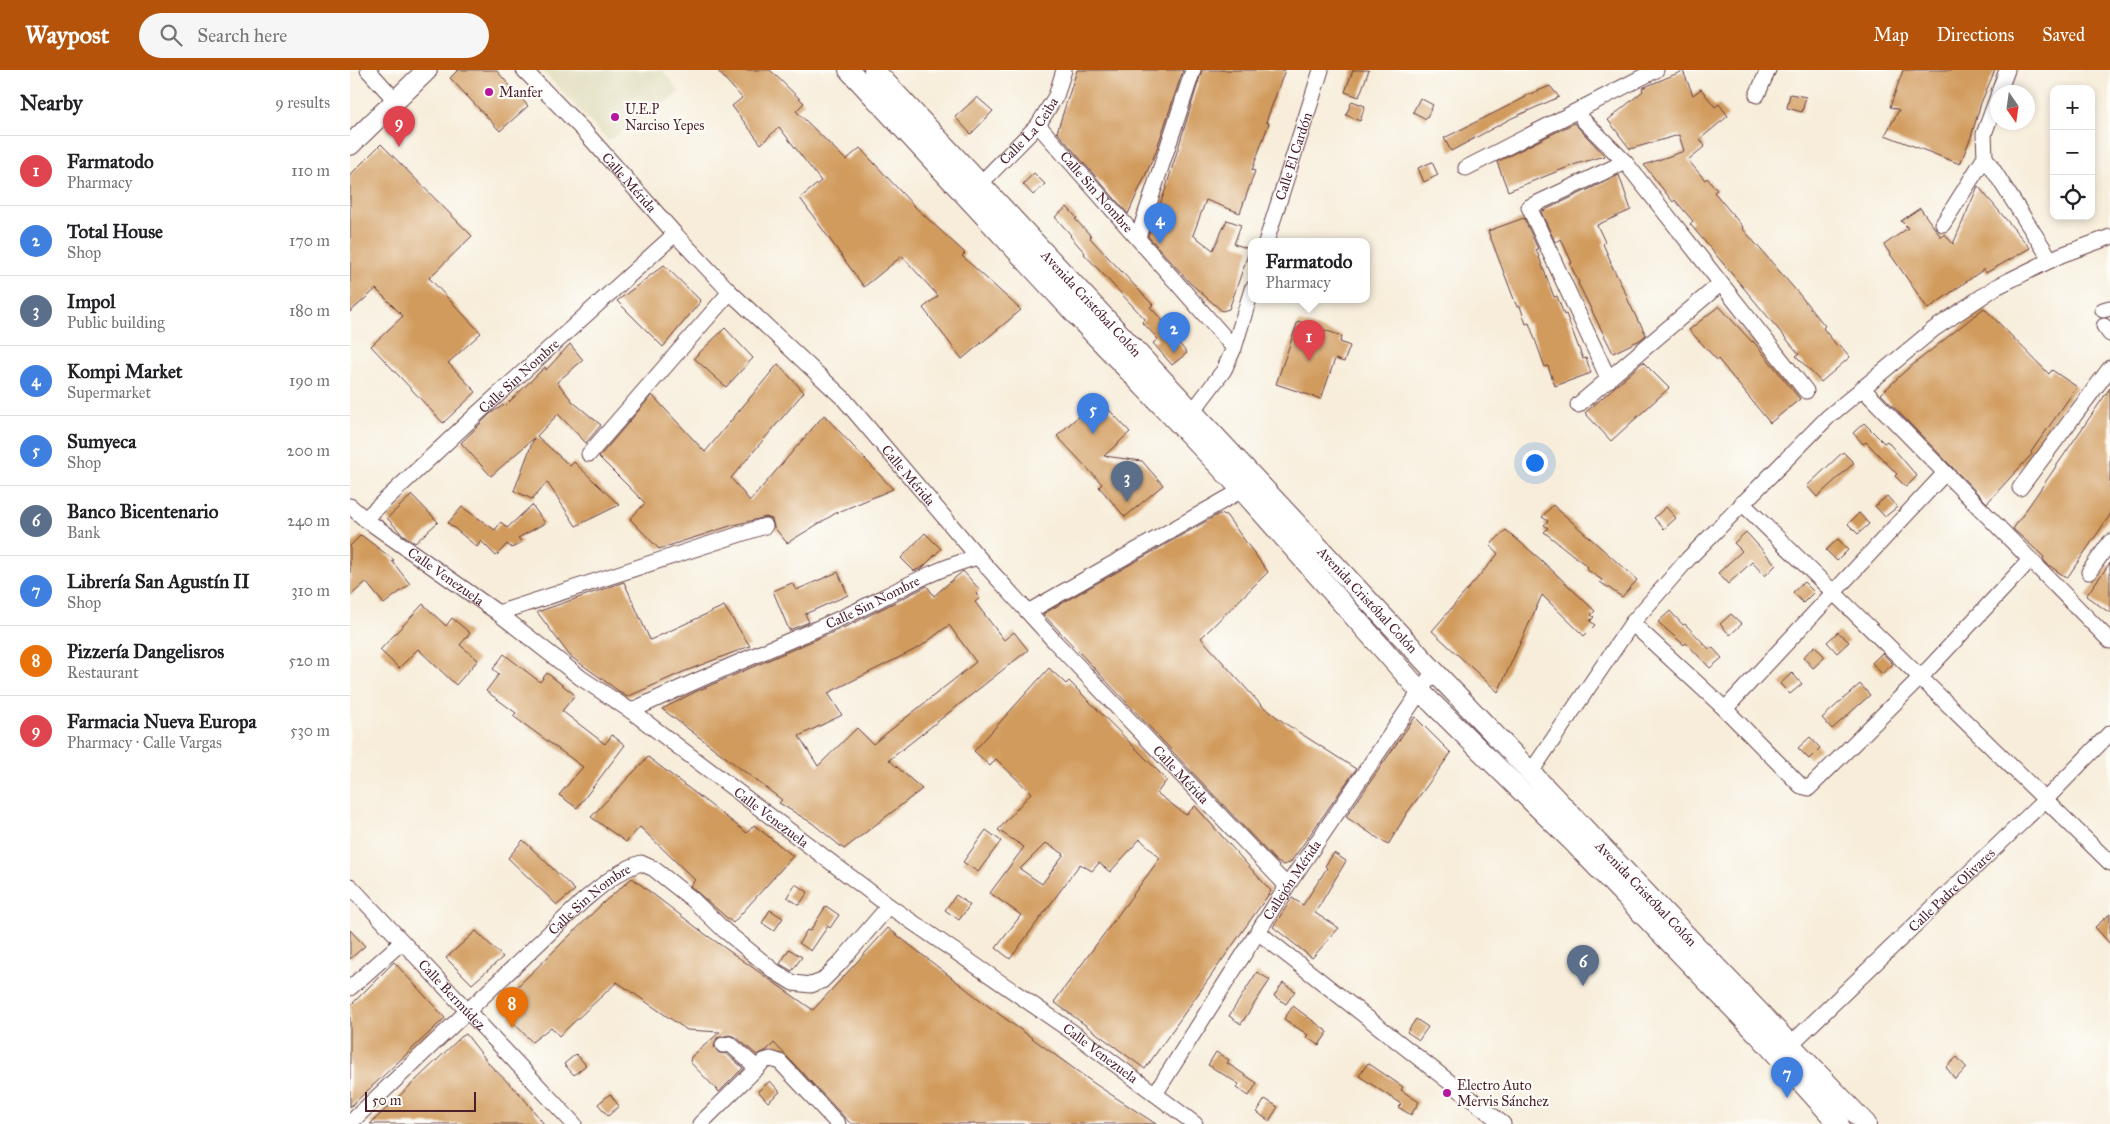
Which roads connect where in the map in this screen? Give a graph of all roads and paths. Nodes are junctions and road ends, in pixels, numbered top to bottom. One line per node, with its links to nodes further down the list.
1 (368, 70): 14 (street)
2 (427, 70): 14 (street)
3 (524, 70): 24 (street, Calle Mérida)
4 (849, 70): 38 (street, Avenida Cristóbal Colón)
5 (874, 70): 22 (street, Avenida Cristóbal Colón)
6 (1064, 70): 17 (street, Calle La Ceiba)
7 (1192, 70): 26 (street)
8 (1321, 70): 27 (street, Calle El Cardón)
9 (1656, 70): 21 (street)
10 (1768, 70): 13 (street)
11 (2007, 70): 12 (street)
12 (2001, 85)
13 (1757, 95)
14 (395, 100): 18 (street)
15 (1990, 117): 19 (street)
16 (1584, 120): 20 (street)
17 (1038, 124): 22 (street, Calle La Ceiba); 26 (street, Calle Sin Nombre)
18 (350, 145)
19 (1985, 156): 23 (street); 28 (street)
20 (1625, 162): 29 (street); 34 (street)
21 (1466, 168)
22 (981, 182): 38 (street, Avenida Cristóbal Colón)
23 (1943, 224)
24 (675, 234): 30 (street, Calle Mérida); 45 (street, Calle Sin Nombre)
25 (2110, 237): 28 (street)
26 (1138, 238): 32 (street, Calle Sin Nombre)
27 (1267, 238)
28 (2051, 260): 35 (street)
29 (1720, 284): 34 (street); 36 (street)
30 (730, 292): 39 (street); 48 (street, Calle Mérida)
31 (1248, 302): 32 (street)
32 (1234, 348): 38 (street)
33 (2110, 368): 41 (street)
34 (1609, 380): 37 (street)
35 (1862, 388): 40 (street); 43 (street)
36 (1806, 390)
37 (1578, 405)
38 (1188, 419): 42 (street, Avenida Cristóbal Colón); 56 (street, Avenida Cristóbal Colón)
39 (589, 454)
40 (1944, 473): 49 (street); 51 (street)
41 (2020, 488)
42 (1242, 490): 52 (street); 58 (street, Avenida Cristóbal Colón)
43 (1742, 503): 51 (street); 54 (street)
44 (350, 506): 45 (street, Calle Venezuela)
45 (365, 520): 53 (street, Calle Venezuela)
46 (765, 526): 53 (street)
47 (2110, 542): 50 (street)
48 (978, 557): 52 (street, Calle Mérida); 60 (street, Calle Sin Nombre)
49 (2030, 560): 55 (street); 57 (street)
50 (2089, 572)
51 (1835, 593): 57 (street); 59 (street)
52 (1028, 612): 66 (street, Calle Mérida)
53 (498, 613): 60 (street, Calle Venezuela)
54 (1632, 622): 59 (street); 62 (street)
55 (2110, 640)
56 (1434, 671): 58 (street, Callejón Mérida); 62 (street, Avenida Cristóbal Colón)
57 (1921, 677): 59 (street); 63 (street)
58 (1420, 691): 66 (street, Callejón Mérida); 82 (street, Avenida Cristóbal Colón)
59 (1725, 709)
60 (631, 711): 67 (street, Calle Venezuela)
61 (2110, 733): 63 (street, Calle Padre Olivares)
62 (1531, 772): 73 (street, Avenida Cristóbal Colón)
63 (2046, 799): 64 (street); 73 (street, Calle Padre Olivares)
64 (2110, 863)
65 (350, 886): 69 (street, Calle Bermúdez)
66 (1287, 886): 68 (street, Callejón Mérida)
67 (888, 906): 71 (street, Calle Sin Nombre); 75 (street, Calle Venezuela)
68 (1258, 932): 75 (street, Callejón Mérida); 81 (street)
69 (402, 942): 70 (street); 71 (street, Calle Bermúdez)
70 (350, 988)
71 (467, 1012): 77 (street, Calle Sin Nombre); 79 (street, Calle Bermúdez)
72 (723, 1045): 74 (street)
73 (1790, 1045): 83 (street, Avenida Cristóbal Colón)
74 (757, 1068): 78 (street); 80 (street)
75 (1155, 1094): 76 (street, Calle Venezuela)
76 (1188, 1122)
77 (350, 1123)
78 (834, 1123)
79 (574, 1124)
80 (700, 1124)
81 (1503, 1124)
82 (1839, 1124)
83 (1866, 1124)

